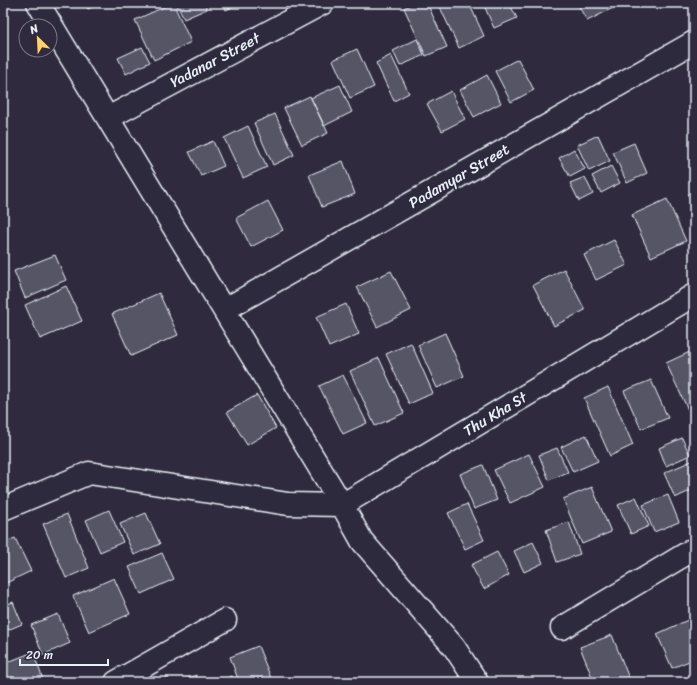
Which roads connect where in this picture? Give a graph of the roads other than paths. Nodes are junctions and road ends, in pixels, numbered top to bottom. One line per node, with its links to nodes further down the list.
1 (38, 3): 4 (street)
2 (323, 3): 4 (street, Yadanar Street)
3 (694, 42): 6 (street, Padamyar Street)
4 (108, 118): 6 (street)
5 (694, 294): 7 (street, Thu Kha St)
6 (224, 310): 7 (street)
7 (342, 505): 8 (street); 13 (street)
8 (3, 509)
9 (694, 550): 11 (street)
10 (225, 620): 12 (street)
11 (562, 628)
12 (116, 682)
13 (477, 682)

